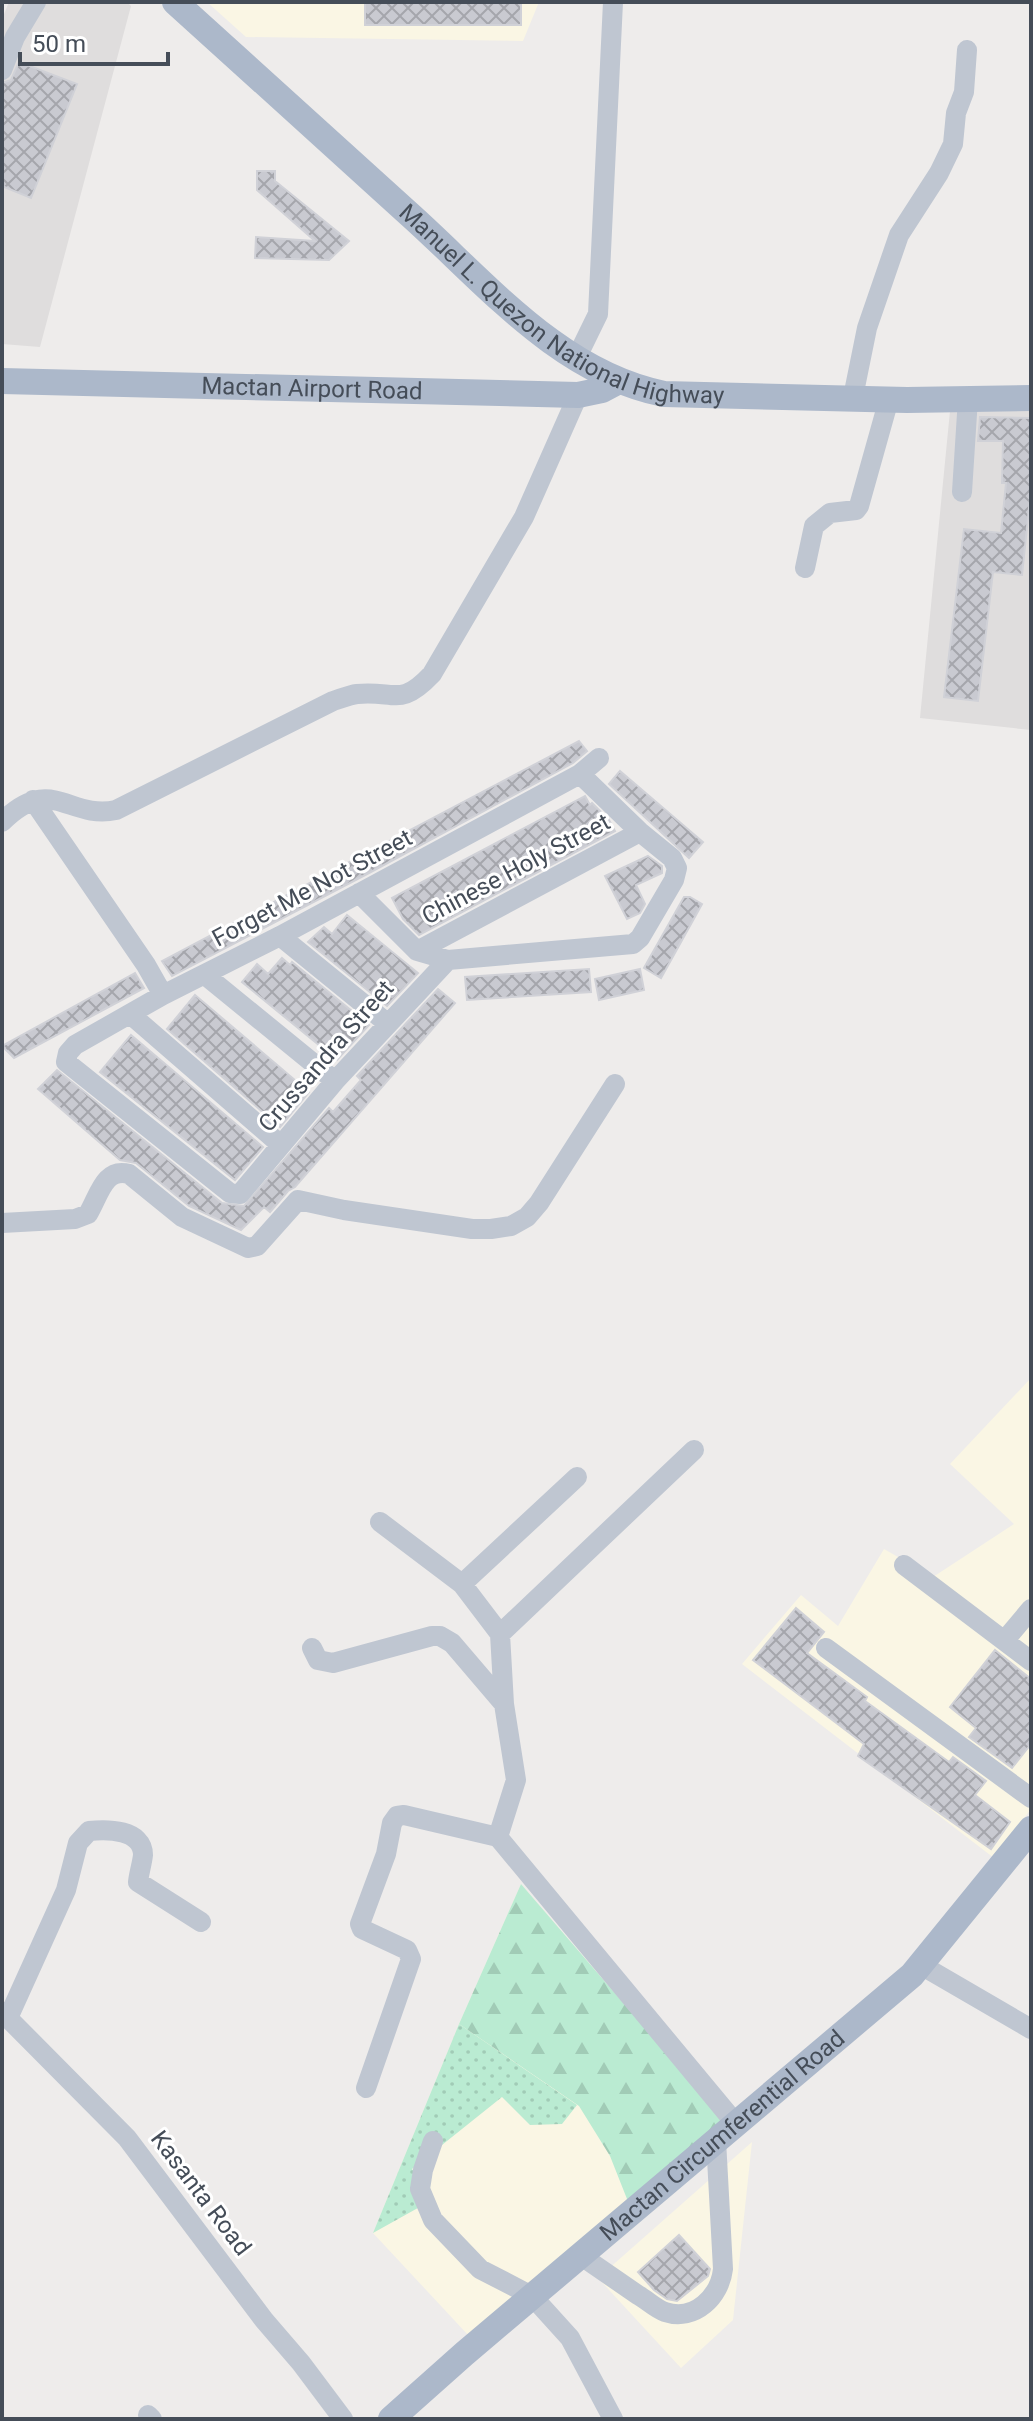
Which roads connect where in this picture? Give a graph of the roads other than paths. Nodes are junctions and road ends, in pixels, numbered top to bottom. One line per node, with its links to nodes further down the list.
1 (36, 2): 5 (street)
2 (175, 2): 6 (main road, Manuel L. Quezon National Highway)
3 (613, 2): 6 (street)
4 (967, 50): 10 (street)
5 (2, 70)
6 (576, 359): 8 (main road, Manuel L. Quezon National Highway)
7 (2, 381): 9 (main road, Mactan Airport Road)
8 (619, 381): 9 (main road, Mactan Airport Road); 10 (main road, Manuel L. Quezon National Highway)
9 (578, 395): 18 (street)
10 (853, 397): 13 (main road, Manuel L. Quezon National Highway)
11 (968, 398): 12 (main road, Manuel L. Quezon National Highway); 13 (main road, Manuel L. Quezon National Highway); 14 (street)
12 (1031, 398)
13 (889, 399): 15 (street)
14 (962, 492)
15 (805, 568)
16 (599, 758): 17 (street, Forget Me Not Street)
17 (580, 774): 20 (street); 21 (street, Forget Me Not Street)
18 (33, 800): 19 (street); 26 (street)
19 (2, 822)
20 (640, 832): 23 (street, Chinese Holy Street); 24 (street)
21 (359, 893): 22 (street, Forget Me Not Street); 23 (street)
22 (280, 936): 25 (street, Forget Me Not Street); 28 (street)
23 (417, 951): 24 (street)
24 (448, 960): 28 (street, Crussandra Street)
25 (205, 975): 26 (street, Forget Me Not Street); 29 (street)
26 (163, 995): 27 (street, Forget Me Not Street)
27 (130, 1014): 31 (street); 32 (street, Forget Me Not Street)
28 (387, 1023): 29 (street, Crussandra Street)
29 (335, 1081): 31 (street, Crussandra Street)
30 (615, 1084): 33 (street)
31 (281, 1145): 32 (street, Crussandra Street)
32 (247, 1189)
33 (2, 1223)
34 (694, 1450): 40 (street)
35 (577, 1477): 38 (street)
36 (380, 1522): 38 (street)
37 (904, 1565): 41 (street)
38 (462, 1584): 40 (street)
39 (1031, 1609): 41 (street)
40 (500, 1634): 45 (street)
41 (1005, 1640): 44 (street)
42 (312, 1648): 45 (street)
43 (826, 1648): 46 (street)
44 (1031, 1661)
45 (504, 1704): 48 (street)
46 (1031, 1798)
47 (1031, 1829): 50 (main road, Mactan Circumferential Road)
48 (498, 1837): 53 (street); 54 (street)
49 (201, 1922): 51 (street)
50 (921, 1965): 52 (street); 54 (main road, Mactan Circumferential Road)
51 (6, 2014): 59 (street, Kasanta Road)
52 (1031, 2029)
53 (366, 2088)
54 (726, 2132): 56 (main road, Mactan Circumferential Road); 56 (street)
55 (433, 2141): 57 (street)
56 (580, 2255): 57 (main road, Mactan Circumferential Road)
57 (532, 2296): 58 (main road, Mactan Circumferential Road); 60 (street)
58 (400, 2417)
59 (343, 2419)
60 (613, 2419)

